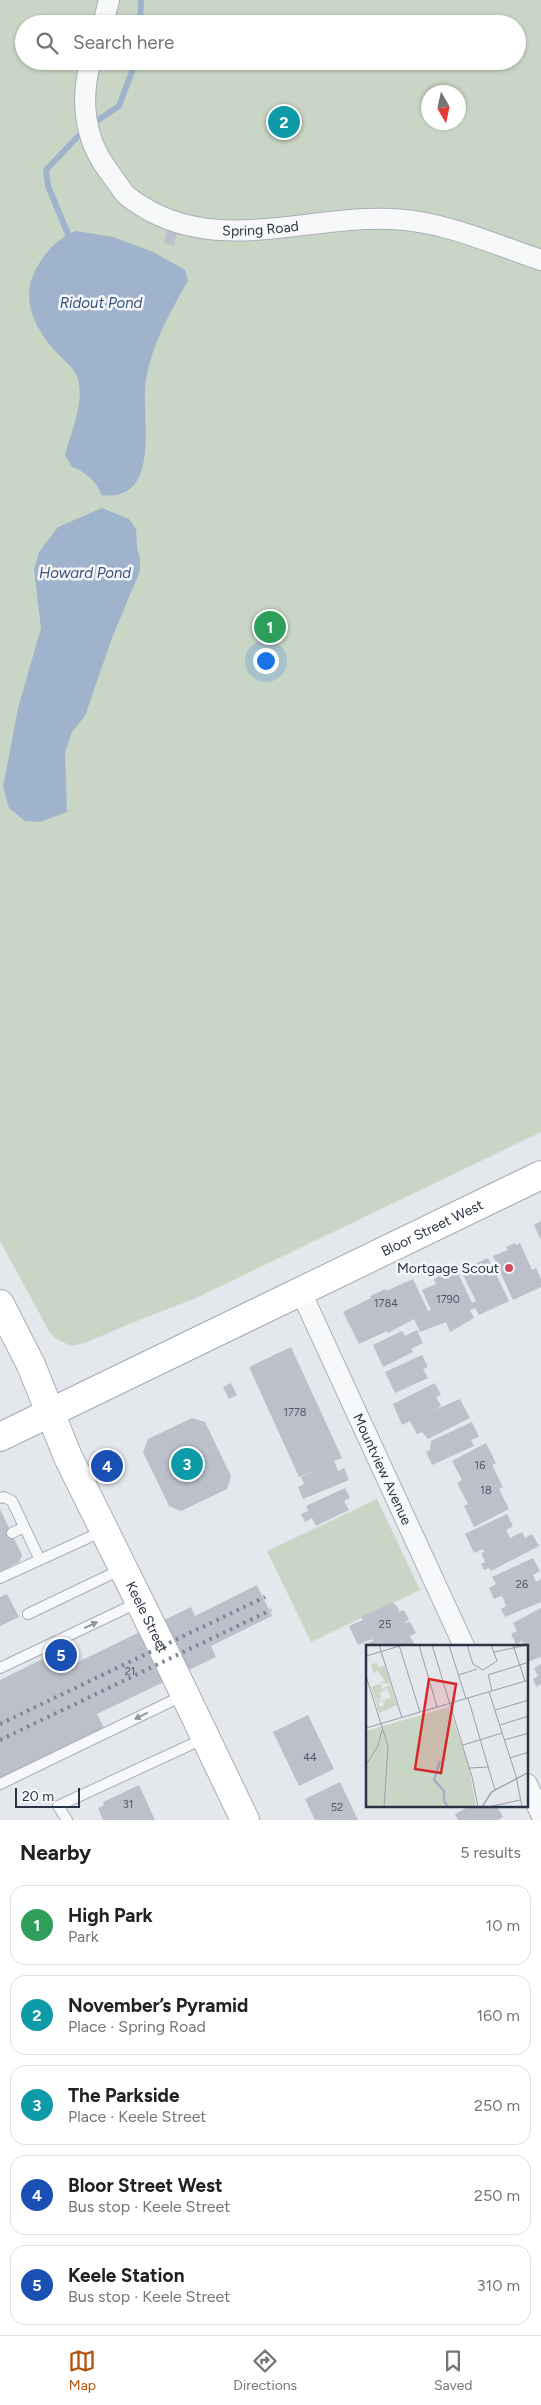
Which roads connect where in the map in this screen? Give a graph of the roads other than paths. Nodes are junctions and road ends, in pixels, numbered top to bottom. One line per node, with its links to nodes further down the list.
1 (109, 0): 2 (street)
2 (105, 15)
3 (88, 70): 4 (street, Spring Road)
4 (541, 260)
5 (541, 1175): 6 (main road, Bloor Street West)
6 (301, 1292): 8 (main road, Bloor Street West); 19 (street, Mountview Avenue)
7 (0, 1304): 8 (main road, Keele Street)
8 (50, 1413): 9 (main road, Bloor Street West); 12 (main road, Keele Street)
9 (0, 1437)
10 (0, 1498): 11 (lane)
11 (24, 1527): 13 (lane); 14 (lane)
12 (104, 1531): 14 (lane); 15 (main road, Keele Street)
13 (12, 1533)
14 (40, 1560): 16 (lane)
15 (123, 1568): 17 (main road, Keele Street); 18 (lane)
16 (0, 1578)
17 (140, 1602): 20 (lane, one-way to 17); 21 (main road, Keele Street)
18 (28, 1614)
19 (464, 1645)
20 (0, 1668)
21 (185, 1694): 22 (main road, Keele Street); 23 (lane, one-way to 23)
22 (206, 1738): 26 (lane); 27 (main road, Keele Street)
23 (0, 1784)
24 (528, 1786): 25 (street)
25 (541, 1814)
26 (67, 1820)
27 (245, 1820)

